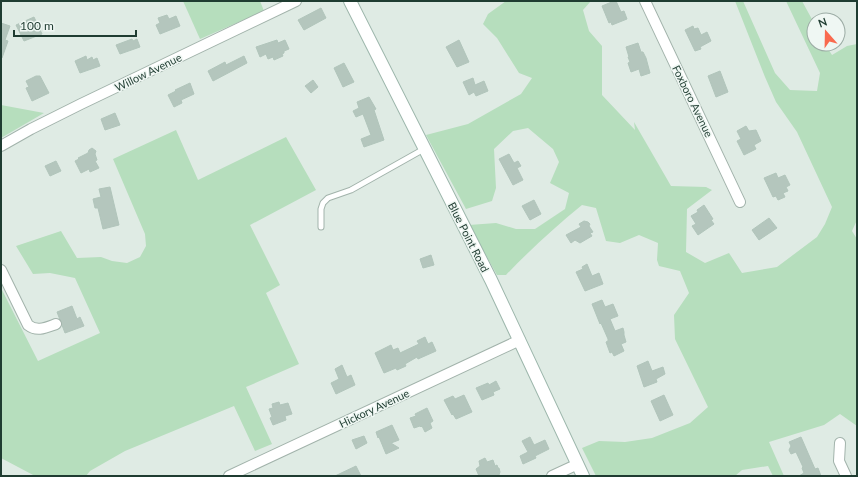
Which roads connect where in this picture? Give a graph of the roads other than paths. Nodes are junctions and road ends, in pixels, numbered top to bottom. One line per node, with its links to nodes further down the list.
1 (296, 1): 4 (street, Willow Avenue)
2 (350, 1): 5 (street, Blue Point Road)
3 (645, 1): 6 (street, Foxboro Avenue)
4 (1, 146)
5 (424, 149): 7 (lane); 10 (street, Blue Point Road)
6 (740, 202)
7 (321, 227)
8 (1, 270): 9 (street)
9 (56, 324)
10 (520, 340): 12 (street, Blue Point Road); 13 (street, Hickory Avenue)
11 (840, 442): 16 (street)
12 (578, 464): 14 (street); 15 (street, Blue Point Road)
13 (229, 476)
14 (552, 476)
15 (583, 476)
16 (846, 476)

